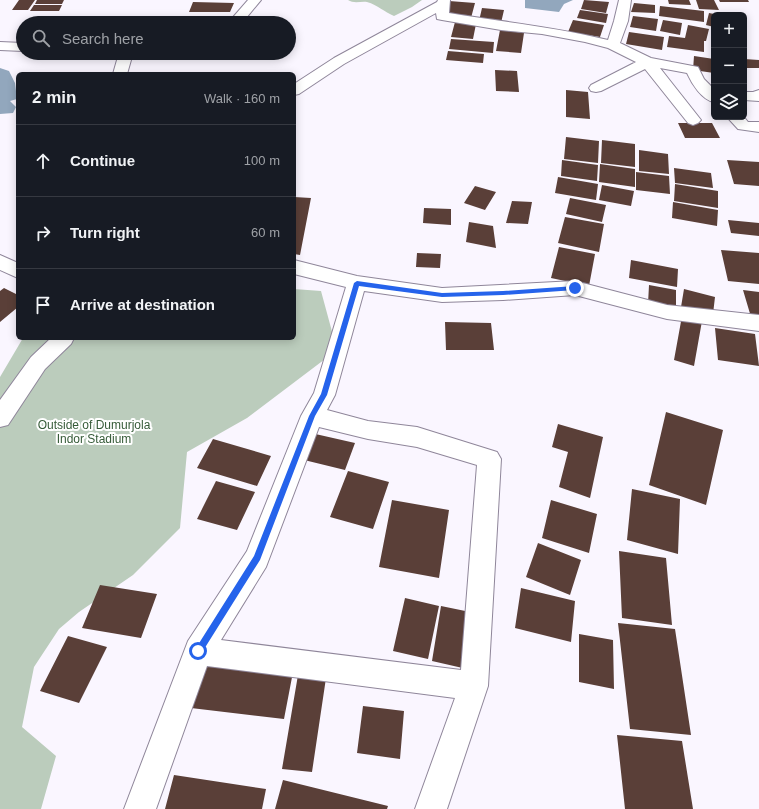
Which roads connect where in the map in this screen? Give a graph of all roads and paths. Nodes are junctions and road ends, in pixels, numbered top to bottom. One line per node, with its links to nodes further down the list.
1 (255, 0): 4 (street)
2 (625, 0): 5 (street)
3 (443, 2): 5 (street); 12 (street)
4 (241, 16)
5 (612, 45): 9 (street)
6 (0, 46): 7 (street)
7 (16, 47)
8 (124, 60): 10 (street)
9 (647, 62): 11 (street); 13 (street); 16 (street)
10 (121, 72)
11 (596, 88)
12 (296, 90)
13 (711, 94)
14 (759, 94): 15 (street)
15 (747, 96)
16 (693, 120)
17 (738, 120): 18 (street)
18 (759, 127)
19 (0, 262): 21 (street)
20 (296, 268): 22 (street)
21 (16, 270)
22 (357, 283): 23 (street); 25 (street)
23 (759, 323)
24 (62, 340): 26 (street)
25 (312, 416): 27 (street); 28 (street)
26 (0, 418)
27 (198, 651): 28 (street); 29 (street)
28 (474, 686): 30 (street)
29 (140, 809)
30 (431, 809)

